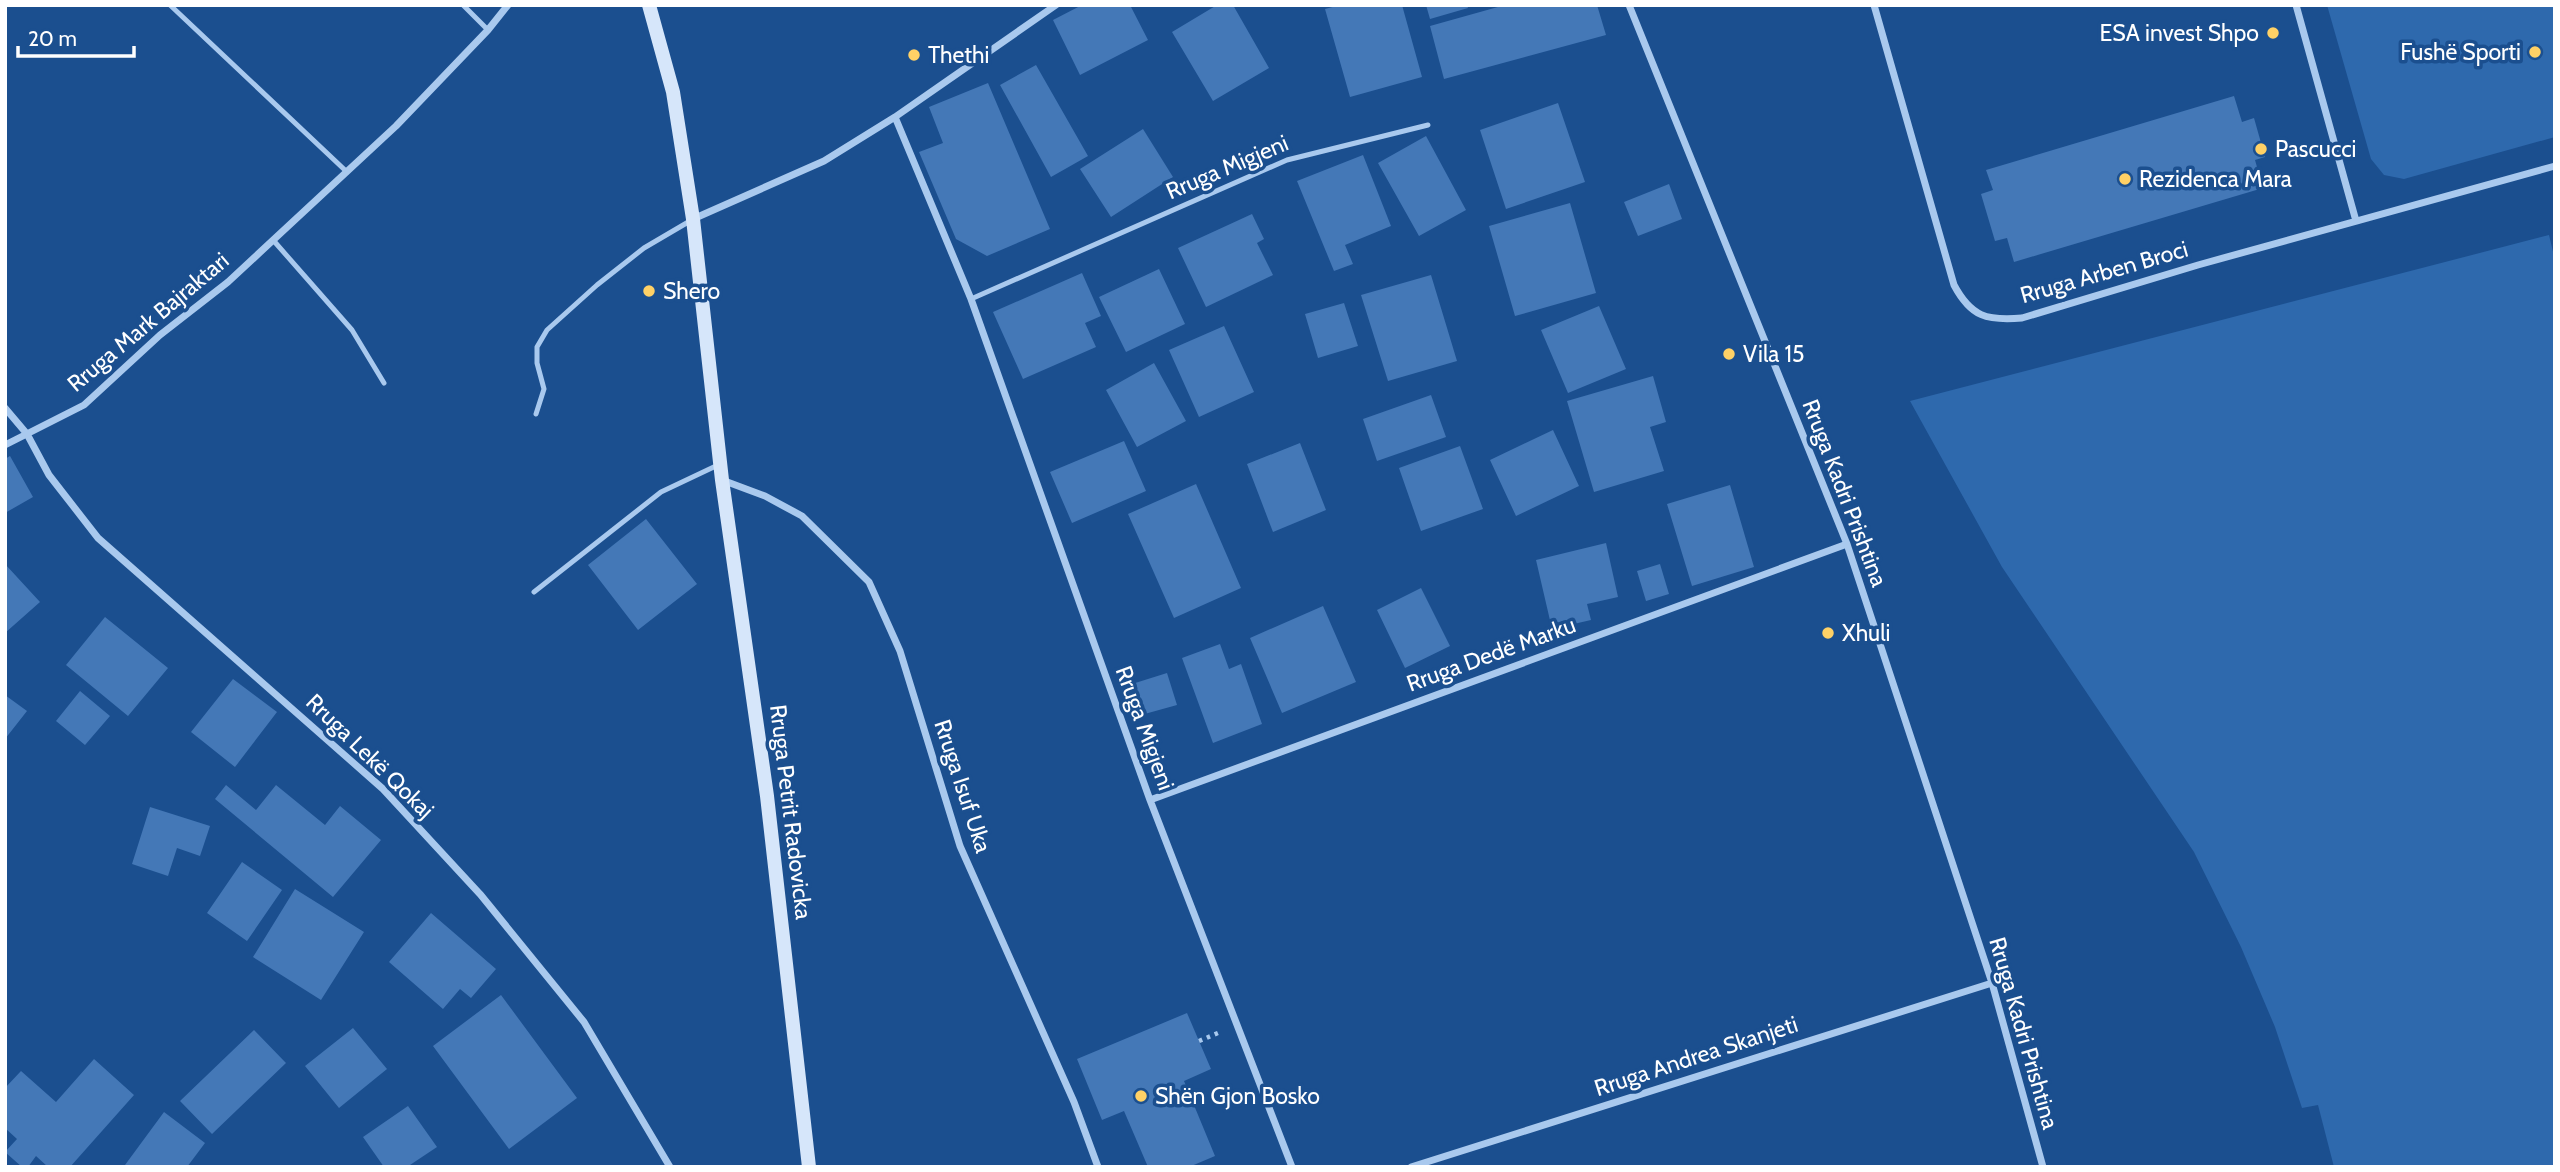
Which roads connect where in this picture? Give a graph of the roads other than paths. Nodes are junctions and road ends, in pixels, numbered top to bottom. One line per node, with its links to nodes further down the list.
1 (170, 5): 13 (lane)
2 (463, 5): 9 (lane)
3 (508, 5): 9 (street, Rruga Mark Bajraktari)
4 (649, 5): 14 (main road, Rruga Petrit Radovicka)
5 (1056, 5): 10 (street)
6 (1629, 5): 25 (street, Rruga Kadri Prishtina)
7 (1874, 5): 15 (street, Rruga Arben Broci)
8 (2295, 5): 15 (street)
9 (488, 30): 13 (street, Rruga Mark Bajraktari)
10 (895, 117): 14 (street); 17 (street, Rruga Migjeni)
11 (1428, 125): 17 (lane, Rruga Migjeni)
12 (2555, 166): 15 (street, Rruga Arben Broci)
13 (347, 172): 16 (street, Rruga Mark Bajraktari)
14 (693, 219): 20 (lane); 23 (main road, Rruga Petrit Radovicka)
15 (2356, 221)
16 (273, 240): 18 (lane); 21 (street, Rruga Mark Bajraktari)
17 (971, 299): 27 (street, Rruga Migjeni)
18 (384, 383)
19 (5, 408): 21 (street, Rruga Lekë Qokaj)
20 (536, 414)
21 (27, 434): 22 (street, Rruga Mark Bajraktari); 29 (street, Rruga Lekë Qokaj)
22 (5, 445)
23 (720, 464): 24 (main road, Rruga Petrit Radovicka); 26 (lane)
24 (722, 480): 30 (main road, Rruga Petrit Radovicka); 31 (street, Rruga Isuf Uka)
25 (1847, 544): 27 (street, Rruga Dedë Marku); 28 (street, Rruga Kadri Prishtina)
26 (534, 592)
27 (1150, 800): 32 (street, Rruga Migjeni)
28 (1992, 984): 33 (street, Rruga Andrea Skanjeti); 34 (street, Rruga Kadri Prishtina)
29 (670, 1167)
30 (809, 1167)
31 (1098, 1167)
32 (1292, 1167)
33 (1411, 1167)
34 (2043, 1167)

